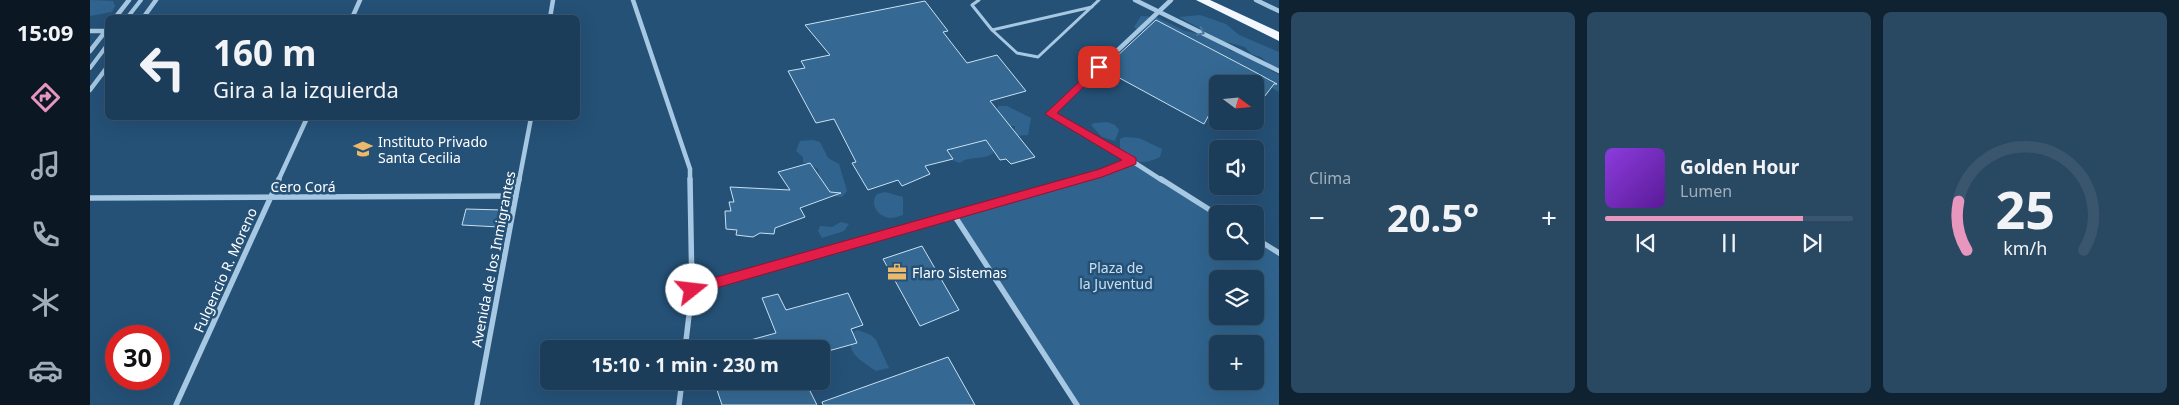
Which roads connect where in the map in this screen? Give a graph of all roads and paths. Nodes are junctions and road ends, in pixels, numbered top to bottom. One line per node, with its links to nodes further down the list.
1 (129, 0): 16 (street)
2 (140, 0): 17 (street)
3 (156, 0): 18 (street)
4 (360, 0): 19 (street)
5 (553, 0): 20 (street)
6 (633, 0): 42 (street)
7 (980, 0): 23 (lane)
8 (1099, 0): 13 (lane)
9 (1135, 0): 15 (street)
10 (1171, 0): 15 (street)
11 (1201, 0): 25 (highway)
12 (1256, 0): 14 (street)
13 (1092, 7): 23 (lane); 23 (lane)
14 (1279, 10)
15 (1158, 11): 30 (street, one-way to 30); 34 (street)
16 (118, 15)
17 (130, 15)
18 (145, 15)
19 (353, 15)
20 (550, 15)
21 (105, 29): 24 (street)
22 (105, 30): 27 (street)
23 (992, 30)
24 (90, 31)
25 (1279, 37)
26 (105, 48): 28 (street)
27 (90, 51)
28 (90, 68)
29 (105, 70): 31 (street)
30 (1279, 71)
31 (90, 90)
32 (306, 120): 36 (street, Fulgencio R. Moreno)
33 (531, 120): 35 (street, Avenida de los Inmigrantes)
34 (1132, 161): 38 (street); 39 (street)
35 (516, 196): 36 (street, Cero Corá); 46 (street, Avenida de los Inmigrantes)
36 (271, 197): 37 (street, Cero Corá); 45 (street, Fulgencio R. Moreno)
37 (90, 198)
38 (1209, 209)
39 (954, 215): 42 (street); 48 (street)
40 (1264, 244): 41 (street)
41 (1279, 253)
42 (692, 290): 43 (street)
43 (686, 340)
44 (681, 390): 47 (street)
45 (176, 405)
46 (477, 405)
47 (679, 405)
48 (1078, 405)

